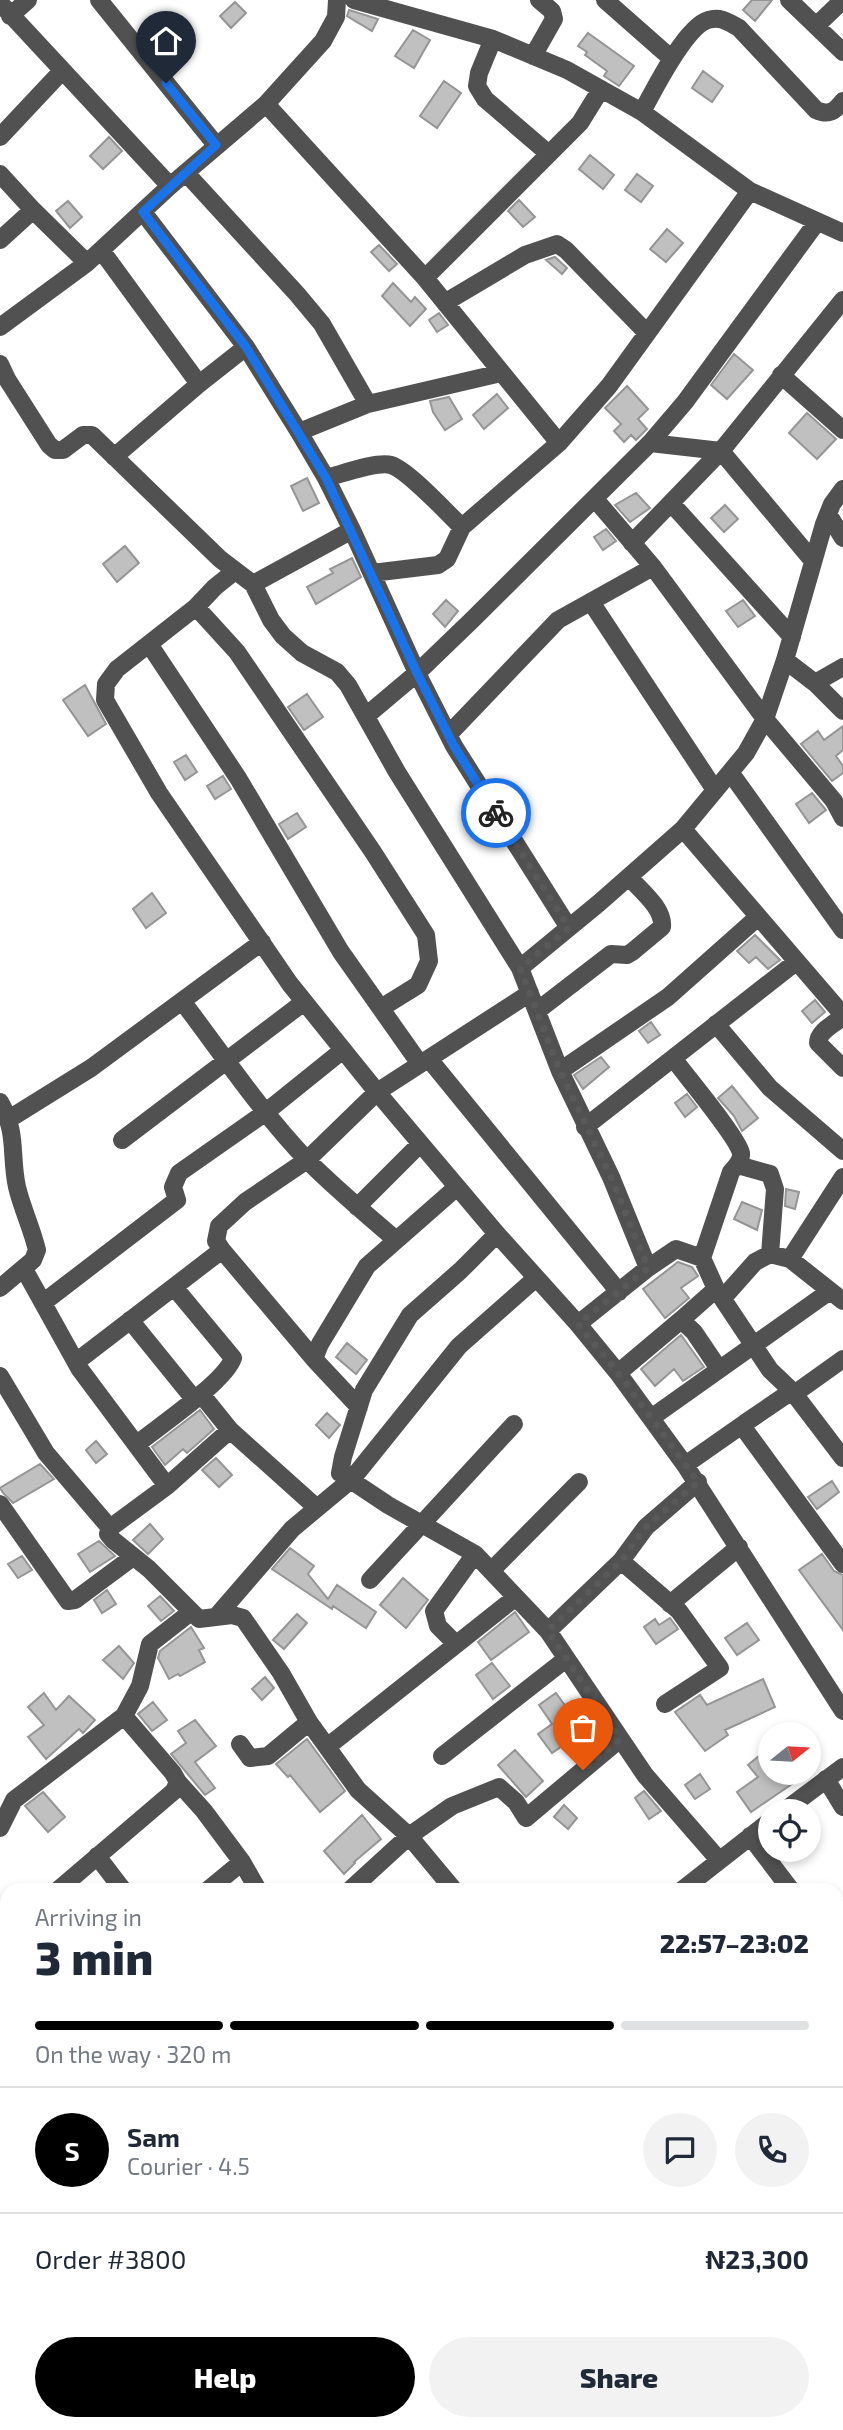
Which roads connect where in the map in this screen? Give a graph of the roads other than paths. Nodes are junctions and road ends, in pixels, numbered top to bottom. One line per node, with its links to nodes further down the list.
1 (28, 0): 9 (street)
2 (99, 0): 21 (street)
3 (337, 0): 18 (street)
4 (354, 0): 11 (street)
5 (539, 0): 13 (street)
6 (605, 0): 14 (street)
7 (789, 0): 10 (street)
8 (843, 0): 10 (street)
9 (5, 9): 15 (street)
10 (816, 26): 12 (street)
11 (493, 39): 13 (street); 22 (street)
12 (843, 52)
13 (533, 56): 16 (street)
14 (672, 59): 17 (street); 19 (street)
15 (62, 71): 20 (street); 25 (street)
16 (601, 89): 19 (street); 22 (street)
17 (843, 101)
18 (266, 104): 21 (street); 34 (street)
19 (642, 112): 26 (street)
20 (0, 136)
21 (216, 145): 23 (street)
22 (549, 154): 34 (street)
23 (186, 173): 25 (street); 44 (street)
24 (0, 174): 27 (street)
25 (170, 186): 28 (street)
26 (750, 191): 29 (street); 38 (street)
27 (33, 210): 31 (street); 33 (street)
28 (143, 212): 32 (street); 39 (street)
29 (817, 222): 30 (street); 48 (street)
30 (843, 233)
31 (0, 240)
32 (101, 250): 33 (street); 43 (street)
33 (87, 263): 37 (street)
34 (425, 278): 36 (street)
35 (843, 300): 42 (street)
36 (446, 302): 38 (street); 41 (street)
37 (0, 327)
38 (647, 333): 47 (street)
39 (246, 347): 43 (street); 46 (street)
40 (0, 365): 50 (street)
41 (501, 373): 44 (street); 47 (street)
42 (781, 375): 45 (street); 49 (street)
43 (199, 384): 50 (street)
44 (368, 404): 46 (street)
45 (843, 430)
46 (299, 432): 51 (street)
47 (559, 443): 56 (street)
48 (650, 443): 49 (street); 53 (street)
49 (721, 451): 54 (street); 60 (street)
50 (114, 457): 62 (street)
51 (326, 478): 56 (street); 57 (street)
52 (843, 489): 55 (street)
53 (595, 499): 59 (street); 71 (street)
54 (671, 503): 59 (street); 67 (street)
55 (828, 514): 58 (street); 60 (street)
56 (463, 527): 63 (street)
57 (352, 530): 63 (street); 64 (street)
58 (843, 538)
59 (632, 543): 61 (street)
60 (813, 561): 67 (street)
61 (653, 567): 65 (street); 75 (street)
62 (235, 571): 64 (street); 66 (street)
63 (372, 573): 71 (street)
64 (253, 584): 74 (street)
65 (591, 602): 76 (street); 78 (street)
66 (195, 607): 68 (street); 91 (street)
67 (792, 637): 69 (street)
68 (149, 644): 85 (street); 91 (street)
69 (785, 660): 72 (street); 75 (street)
70 (843, 667): 72 (street)
71 (417, 673): 74 (street); 76 (street)
72 (815, 683): 73 (street)
73 (843, 711)
74 (366, 716): 87 (street)
75 (765, 719): 77 (street); 79 (street)
76 (449, 734): 83 (street)
77 (730, 772): 78 (street); 84 (street)
78 (715, 789): 80 (street)
79 (843, 818)
80 (684, 829): 81 (street); 82 (street)
81 (629, 877): 83 (street); 92 (street)
82 (758, 917): 86 (street); 100 (street)
83 (569, 928): 87 (street)
84 (843, 930)
85 (262, 943): 89 (street); 90 (street)
86 (796, 962): 93 (street); 94 (street)
87 (520, 968): 88 (street)
88 (530, 993): 92 (street); 98 (street)
89 (182, 1002): 97 (street); 104 (street)
90 (304, 1002): 95 (street); 97 (street)
91 (381, 1008): 98 (street)
92 (537, 1011): 100 (street)
93 (843, 1016): 99 (street)
94 (716, 1024): 96 (street); 108 (street)
95 (343, 1050): 101 (street); 103 (street)
96 (673, 1058): 105 (street); 110 (street)
97 (227, 1061): 103 (street); 106 (street)
98 (425, 1061): 101 (street); 127 (street)
99 (843, 1068)
100 (560, 1071): 105 (street)
101 (377, 1092): 107 (street); 109 (street)
102 (0, 1102): 104 (street)
103 (266, 1112): 109 (street); 130 (street)
104 (9, 1119): 112 (street)
105 (585, 1127): 122 (street)
106 (122, 1140)
107 (420, 1144): 113 (street); 115 (street)
108 (843, 1151)
109 (307, 1160): 115 (street); 118 (street)
110 (738, 1165): 119 (street); 120 (street)
111 (843, 1177): 121 (street)
112 (16, 1180): 114 (street); 123 (street)
113 (457, 1187): 116 (street); 117 (street)
114 (0, 1193)
115 (357, 1207): 117 (street)
116 (497, 1234): 124 (street); 143 (street)
117 (396, 1240): 135 (street)
118 (222, 1250): 125 (street); 135 (street)
119 (771, 1254): 121 (street); 128 (street)
120 (702, 1258): 122 (street); 128 (street)
121 (790, 1259): 129 (street)
122 (648, 1268): 127 (street)
123 (24, 1269): 126 (street); 130 (street)
124 (536, 1278): 133 (street); 151 (street)
125 (174, 1287): 131 (street); 142 (street)
126 (0, 1288)
127 (619, 1292): 133 (street)
128 (720, 1293): 132 (street); 134 (street)
129 (837, 1296): 134 (street)
130 (44, 1303): 137 (street)
131 (130, 1320): 137 (street); 142 (street)
132 (681, 1320): 138 (street); 139 (street)
133 (578, 1324): 139 (street)
134 (754, 1346): 138 (street); 141 (street)
135 (314, 1359): 143 (street)
136 (843, 1359): 141 (street)
137 (76, 1362): 148 (street)
138 (719, 1369): 144 (street)
139 (618, 1373): 144 (street)
140 (0, 1376): 158 (street)
141 (793, 1392): 145 (street); 149 (street)
142 (197, 1396): 147 (street); 148 (street)
143 (359, 1407): 151 (street)
144 (651, 1418): 150 (street)
145 (746, 1423): 150 (street); 163 (street)
146 (514, 1424): 157 (street)
147 (230, 1430): 154 (street); 156 (street)
148 (137, 1444): 154 (street)
149 (840, 1448)
150 (685, 1465): 153 (street)
151 (352, 1479): 156 (street); 157 (street)
152 (579, 1482): 164 (street)
153 (698, 1482): 159 (street); 162 (street)
154 (167, 1486): 158 (street)
155 (0, 1504): 161 (street)
156 (317, 1508): 169 (street)
157 (422, 1524): 160 (street); 165 (street)
158 (110, 1528): 161 (street)
159 (739, 1547): 167 (street); 174 (street)
160 (475, 1554): 164 (street); 171 (street)
161 (133, 1557): 168 (street)
162 (621, 1561): 167 (street); 170 (street)
163 (843, 1564)
164 (491, 1571): 166 (street)
165 (370, 1580)
166 (516, 1597): 170 (street); 171 (street)
167 (670, 1604): 173 (street)
168 (191, 1612): 169 (street); 175 (street)
169 (216, 1617): 176 (street)
170 (548, 1631): 172 (street)
171 (456, 1644): 179 (street)
172 (566, 1659): 177 (street); 180 (street)
173 (665, 1704)
174 (843, 1711)
175 (124, 1716): 183 (street); 185 (street)
176 (309, 1722): 178 (street); 179 (street)
177 (620, 1739): 189 (street); 192 (street)
178 (240, 1744)
179 (327, 1747): 189 (street)
180 (442, 1756)
181 (843, 1767): 182 (street)
182 (826, 1780): 184 (street); 186 (street)
183 (178, 1782): 191 (street); 193 (street)
184 (800, 1799)
185 (5, 1804): 187 (street)
186 (843, 1807)
187 (0, 1828)
188 (758, 1830): 190 (street)
189 (409, 1836): 198 (street); 199 (street)
190 (750, 1836): 192 (street); 201 (street)
191 (97, 1856): 194 (street); 195 (street)
192 (719, 1860): 200 (street)
193 (242, 1862): 196 (street); 197 (street)
194 (66, 1883)
195 (118, 1883)
196 (216, 1883)
197 (254, 1883)
198 (358, 1883)
199 (448, 1883)
200 (691, 1883)
201 (786, 1883)

